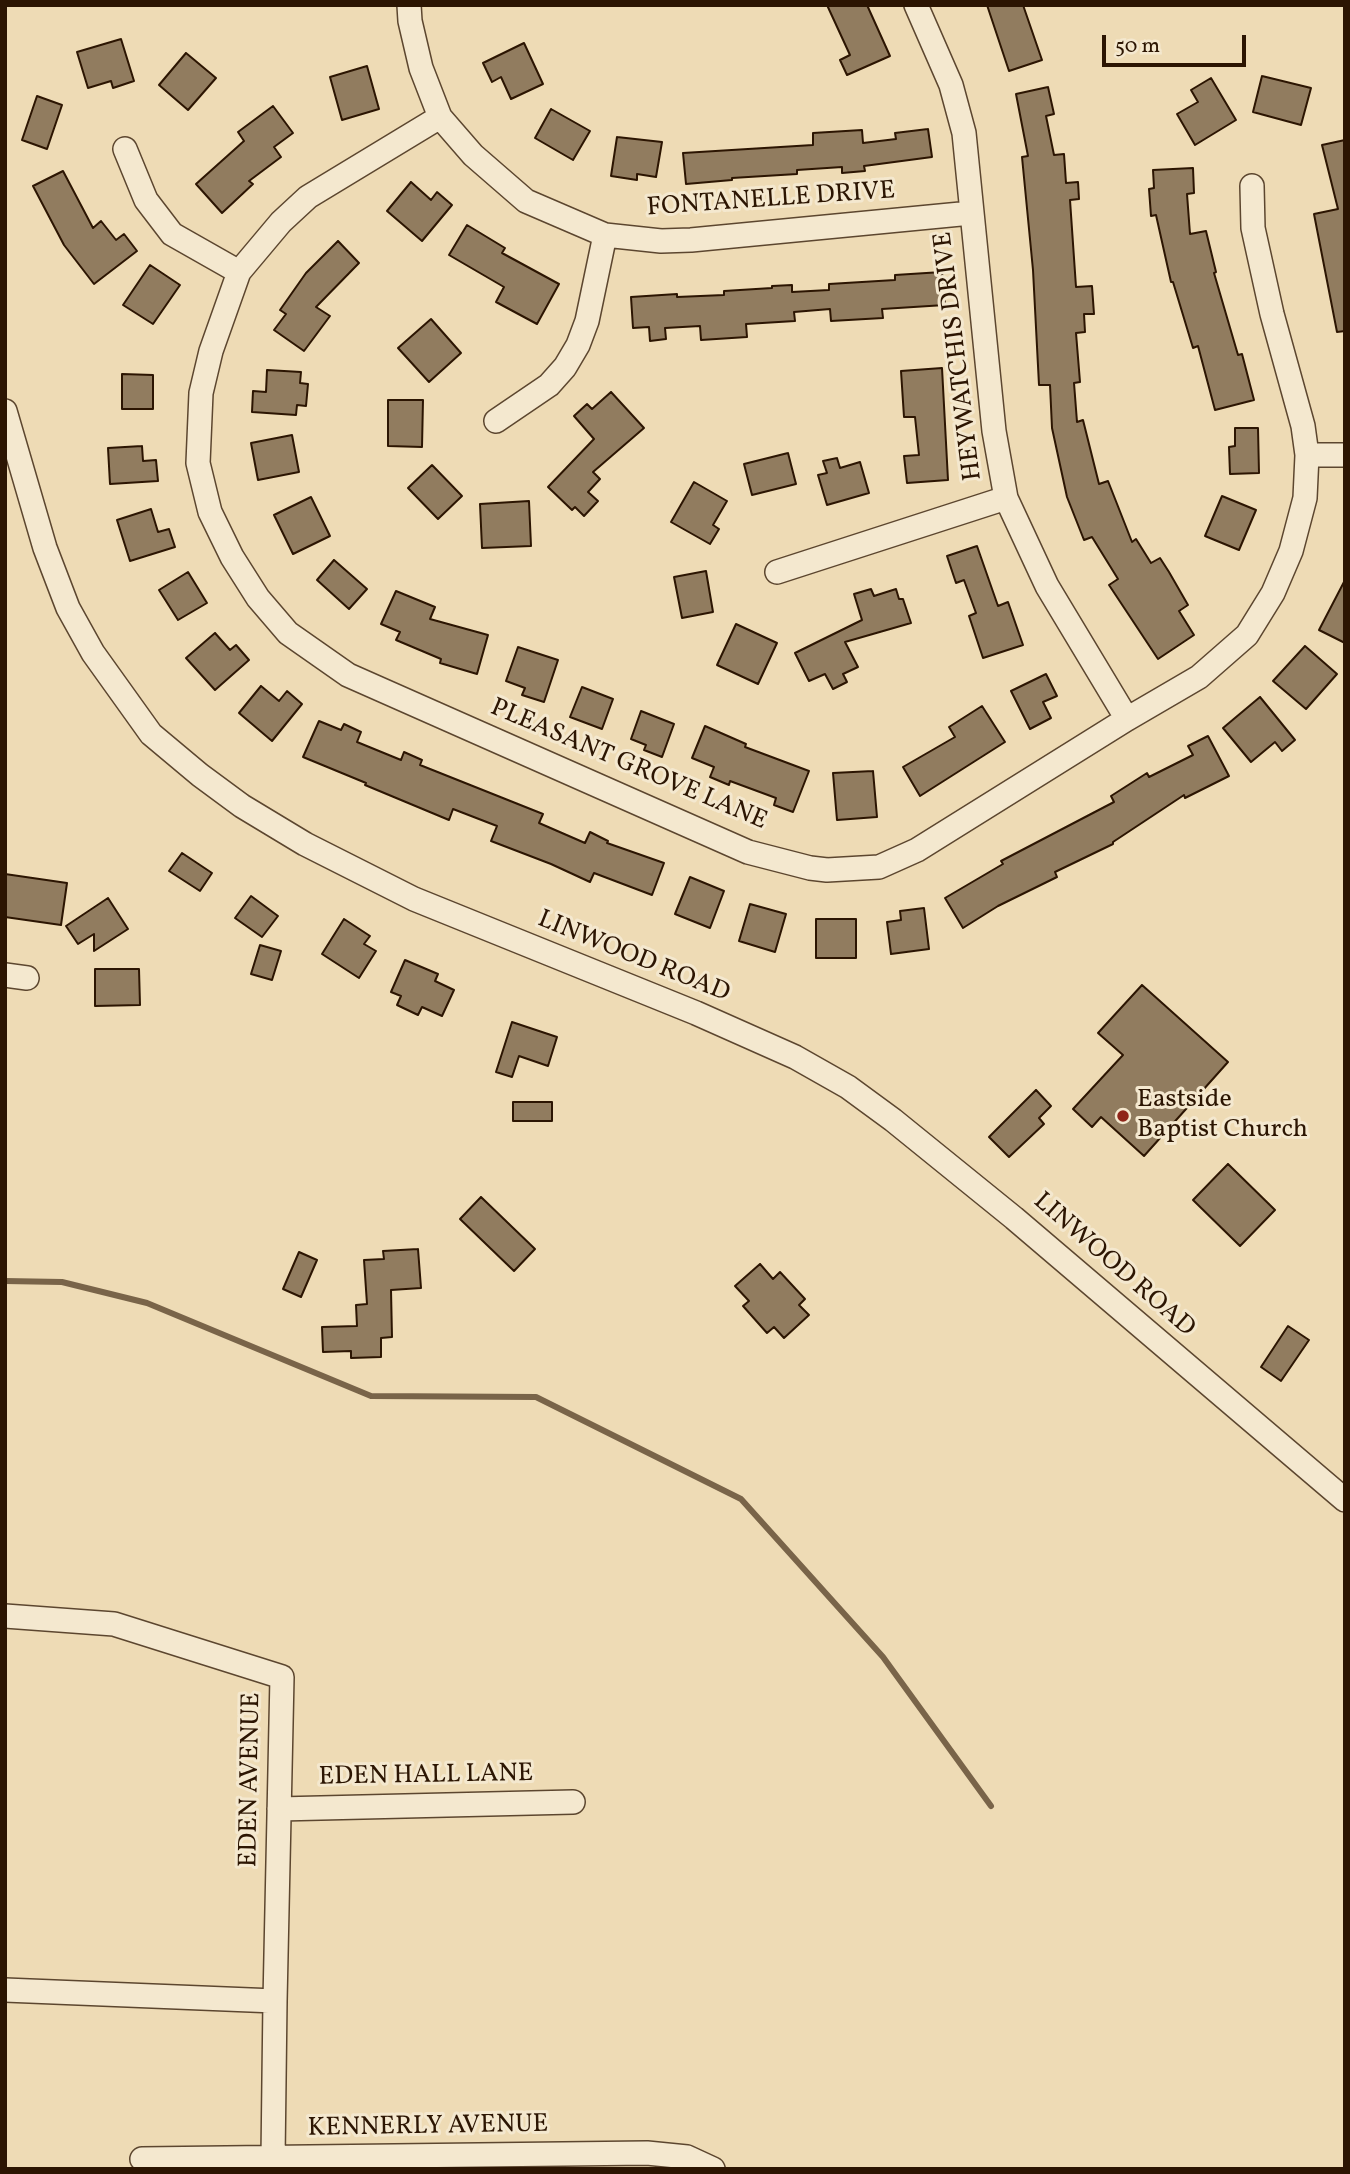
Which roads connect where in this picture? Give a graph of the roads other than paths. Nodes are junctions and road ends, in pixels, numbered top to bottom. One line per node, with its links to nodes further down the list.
1 (409, 5): 3 (street, FONTANELLE DRIVE)
2 (916, 5): 6 (street, HEYWATCHIS DRIVE)
3 (440, 117): 7 (street, FONTANELLE DRIVE); 8 (street, PLEASANT GROVE LANE)
4 (125, 149): 8 (street)
5 (1252, 186): 12 (street, PLEASANT GROVE LANE)
6 (971, 213): 7 (street, FONTANELLE DRIVE); 13 (street, HEYWATCHIS DRIVE)
7 (605, 235): 10 (street)
8 (239, 272): 15 (street, PLEASANT GROVE LANE)
9 (5, 411): 16 (street, LINWOOD ROAD)
10 (496, 421)
11 (1345, 455): 12 (street)
12 (1307, 456): 15 (street, PLEASANT GROVE LANE)
13 (1006, 498): 14 (street); 15 (street, HEYWATCHIS DRIVE)
14 (777, 572)
15 (1128, 719)
16 (1345, 1500)
17 (5, 1616): 19 (street, EDEN AVENUE)
18 (573, 1802): 19 (street, EDEN HALL LANE)
19 (279, 1809): 21 (street, EDEN AVENUE)
20 (5, 1990): 21 (street)
21 (275, 2001): 23 (street, EDEN AVENUE)
22 (142, 2159): 23 (street, KENNERLY AVENUE)
23 (274, 2164): 24 (street, KENNERLY AVENUE)
24 (713, 2169)

